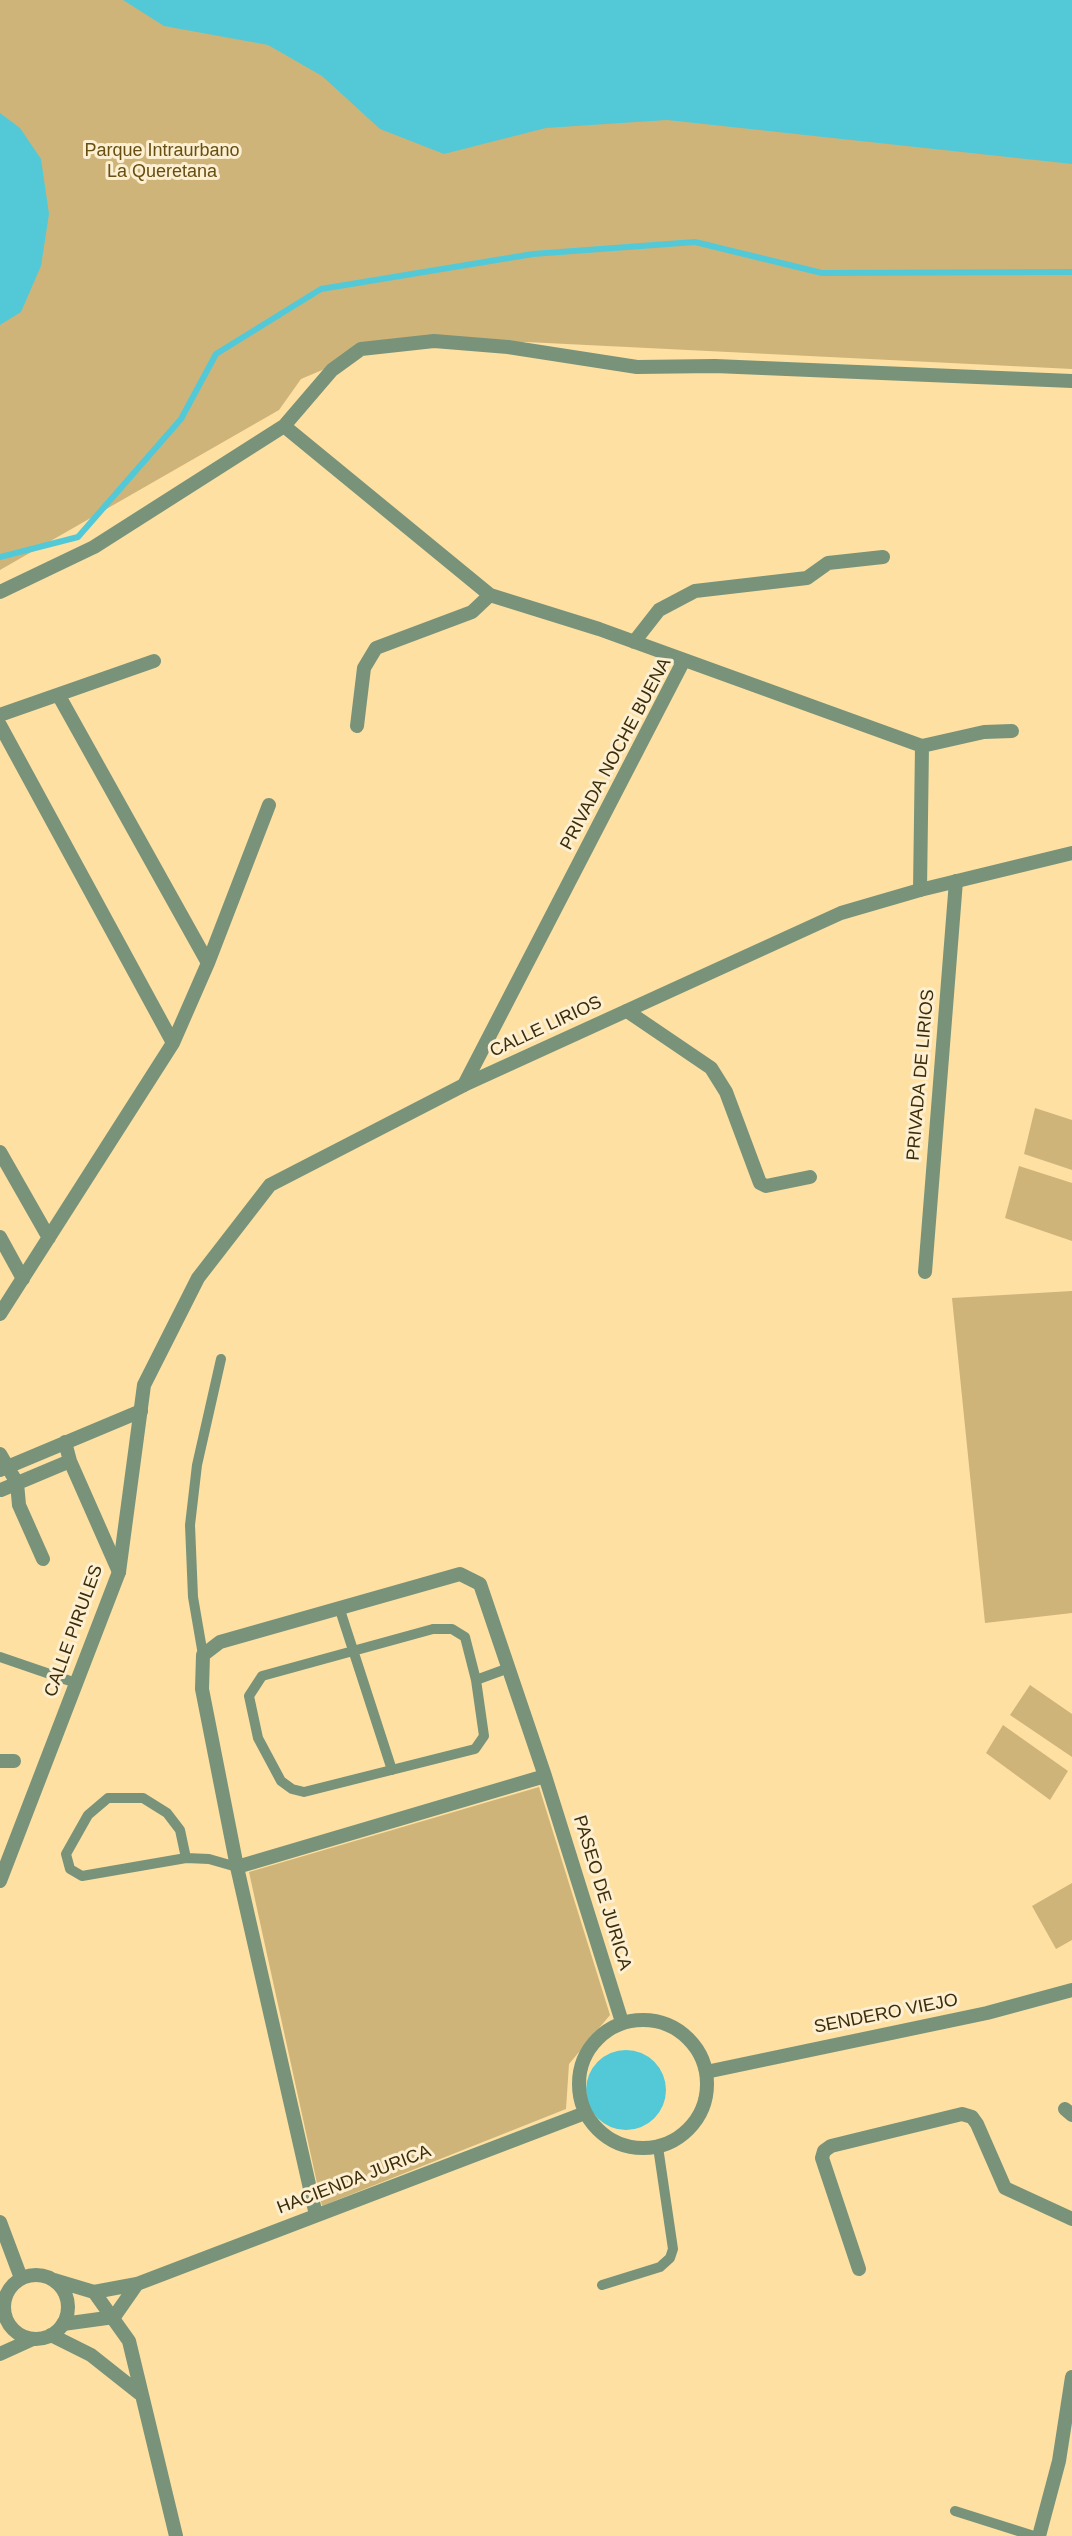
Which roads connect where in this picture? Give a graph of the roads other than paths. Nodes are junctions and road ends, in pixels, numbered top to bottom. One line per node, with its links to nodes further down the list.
1 (1072, 381): 2 (street)
2 (284, 426): 4 (street); 5 (street)
3 (883, 556): 6 (street)
4 (0, 592)
5 (490, 596): 6 (street); 12 (street)
6 (634, 642): 7 (street)
7 (684, 660): 14 (street, PRIVADA NOCHE BUENA); 22 (street, PRIVADA NOCHE BUENA)
8 (154, 661): 9 (street)
9 (59, 696): 10 (street); 19 (street)
10 (0, 715)
11 (0, 725): 21 (street)
12 (358, 726)
13 (1012, 732): 14 (street)
14 (922, 746): 18 (street)
15 (269, 805): 19 (street)
16 (1072, 853): 17 (street, CALLE LIRIOS)
17 (956, 881): 18 (street, CALLE LIRIOS); 27 (street, PRIVADA DE LIRIOS)
18 (920, 890): 20 (street, CALLE LIRIOS)
19 (208, 963): 21 (street)
20 (626, 1011): 22 (street, CALLE LIRIOS); 24 (street)
21 (173, 1043): 26 (street)
22 (464, 1085): 31 (street, CALLE LIRIOS)
23 (0, 1152): 26 (street)
24 (810, 1177)
25 (0, 1237): 28 (street)
26 (49, 1238): 28 (street)
27 (925, 1272)
28 (23, 1279): 29 (street)
29 (0, 1314)
30 (221, 1359): 43 (lane)
31 (144, 1385): 32 (street, CALLE PIRULES)
32 (141, 1411): 33 (street); 40 (street, CALLE PIRULES)
33 (65, 1442): 34 (street); 35 (street)
34 (70, 1461): 36 (street); 40 (street)
35 (2, 1463): 36 (street)
36 (17, 1483): 37 (street); 38 (street)
37 (0, 1489): 38 (street)
38 (19, 1505): 39 (street)
39 (43, 1559)
40 (119, 1572): 47 (street, CALLE PIRULES)
41 (340, 1610): 42 (lane); 43 (street, PASEO DE JURICA); 45 (street, PASEO DE JURICA)
42 (353, 1650): 46 (lane); 48 (lane); 48 (lane)
43 (204, 1655): 51 (street)
44 (0, 1657): 47 (lane)
45 (506, 1669): 46 (lane); 49 (street, PASEO DE JURICA)
46 (476, 1679): 48 (lane)
47 (76, 1683): 52 (street, CALLE PIRULES)
48 (392, 1770)
49 (545, 1776): 51 (street); 54 (street, PASEO DE JURICA)
50 (186, 1858): 50 (lane); 51 (lane)
51 (237, 1867): 58 (street)
52 (0, 1881)
53 (1072, 1990): 55 (street, SENDERO VIEJO)
54 (622, 2022): 55 (street); 56 (street)
55 (706, 2072): 57 (street)
56 (584, 2113): 57 (street); 58 (street, HACIENDA JURICA)
57 (658, 2147): 65 (lane)
58 (316, 2216): 64 (street, HACIENDA JURICA)
59 (1072, 2219): 61 (street)
60 (0, 2222): 62 (street)
61 (859, 2269)
62 (21, 2278): 63 (street); 67 (street)
63 (54, 2280): 66 (street); 69 (street)
64 (137, 2284): 66 (street, HACIENDA JURICA); 68 (street)
65 (602, 2285)
66 (94, 2292): 68 (street)
67 (2, 2317): 71 (street)
68 (114, 2317): 69 (street); 74 (street)
69 (63, 2324): 70 (street)
70 (51, 2335): 71 (street); 74 (street)
71 (33, 2339): 72 (street)
72 (0, 2354)
73 (1072, 2377): 77 (street)
74 (139, 2393): 76 (street)
75 (955, 2511): 77 (lane)
76 (176, 2536)
77 (1036, 2536)

